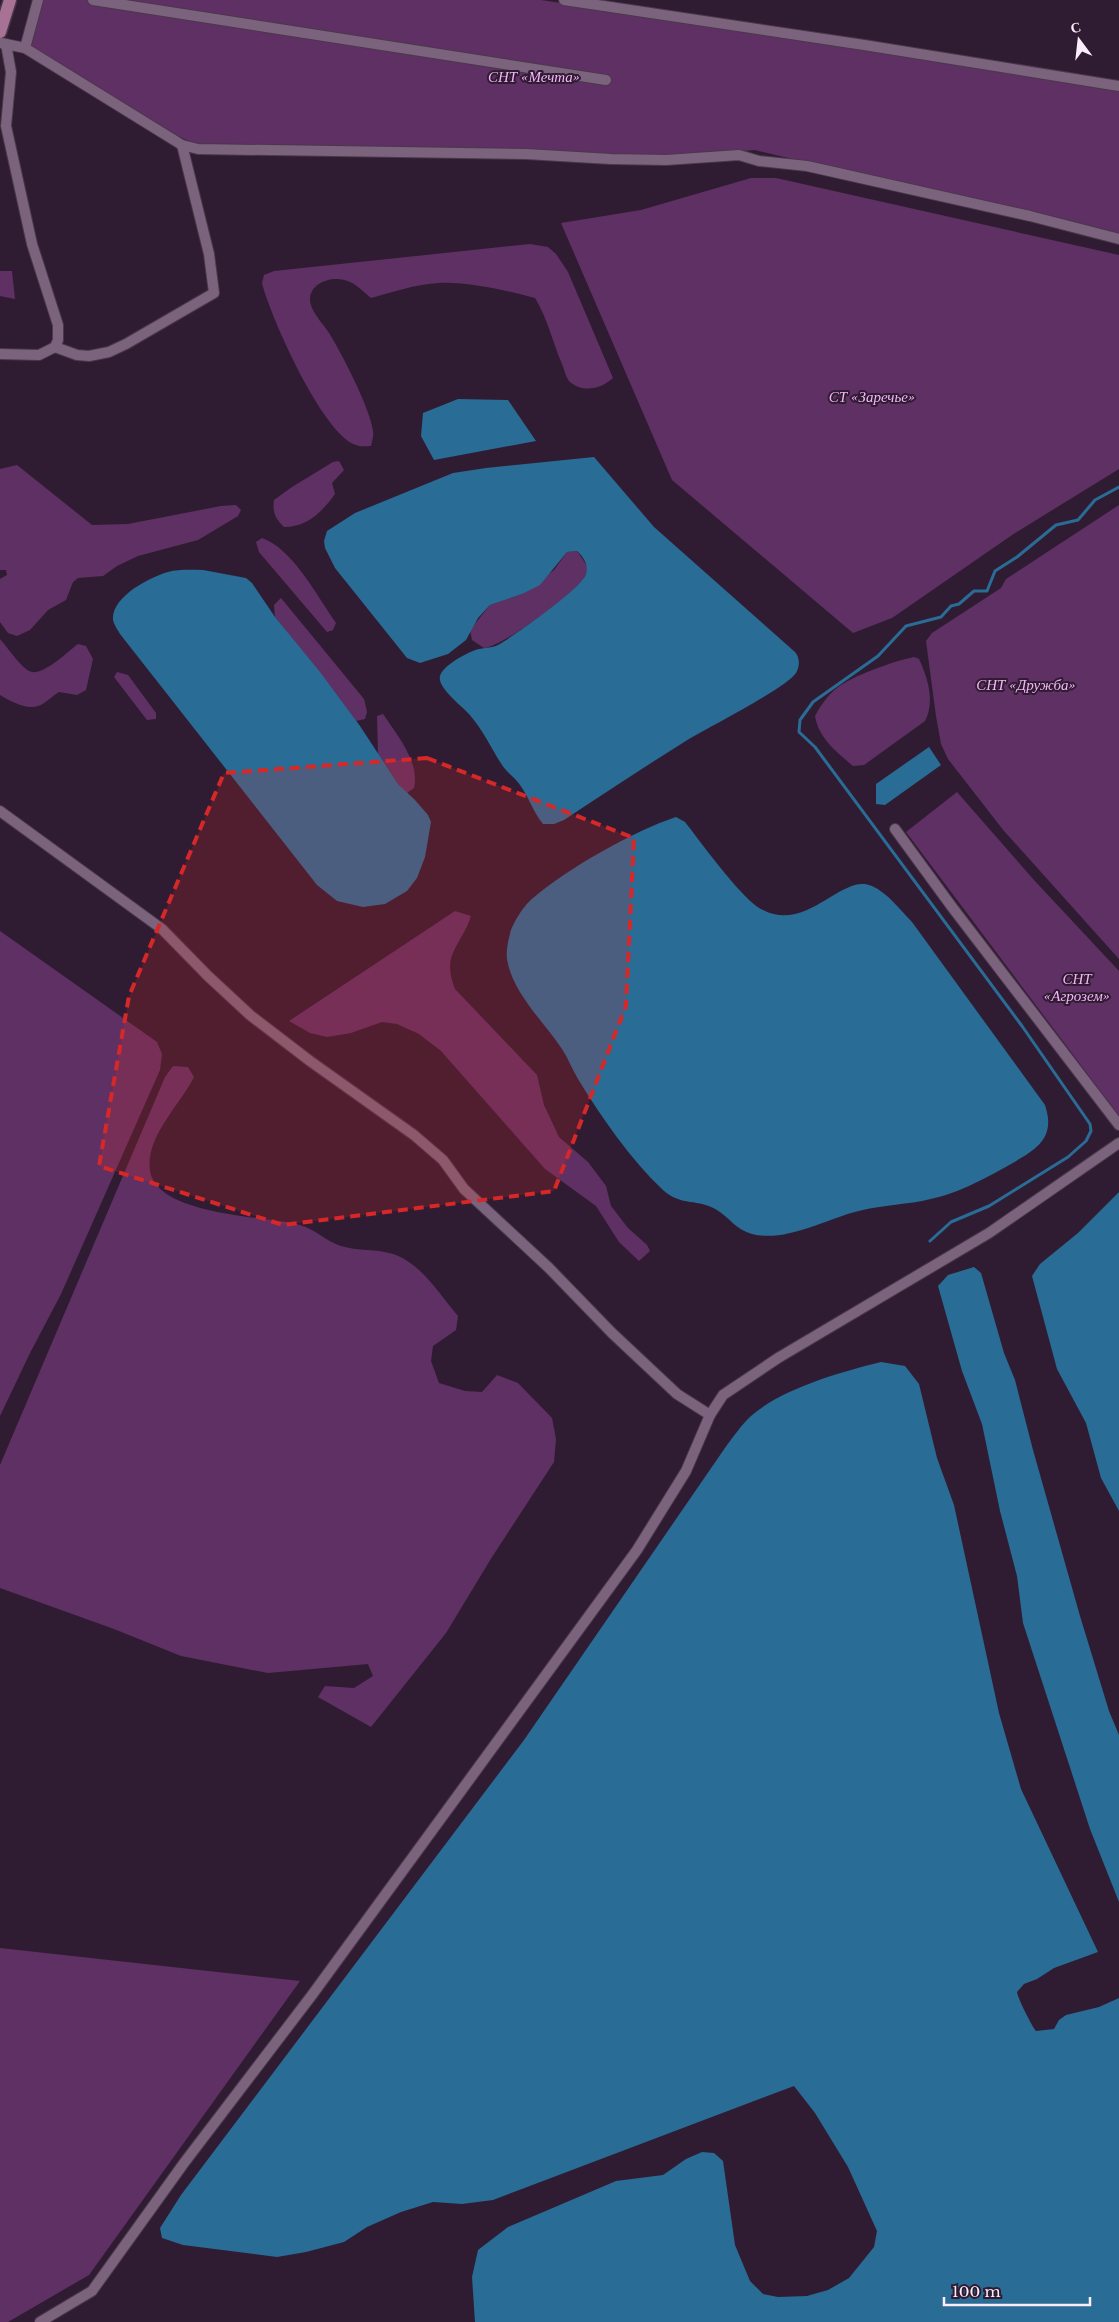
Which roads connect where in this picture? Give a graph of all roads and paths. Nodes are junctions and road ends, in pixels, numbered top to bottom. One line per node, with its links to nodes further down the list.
1 (10, 0): 5 (main road)
2 (38, 0): 7 (street)
3 (93, 0): 8 (street)
4 (564, 0): 9 (street)
5 (0, 32)
6 (3, 44): 7 (street); 12 (street)
7 (25, 48): 10 (street)
8 (606, 80)
9 (1119, 86)
10 (182, 145): 11 (street); 12 (street)
11 (1119, 239)
12 (55, 347): 13 (street)
13 (0, 354)
14 (0, 811): 18 (street)
15 (895, 829): 16 (street)
16 (1119, 1125)
17 (1119, 1143): 18 (street)
18 (710, 1414): 19 (street)
19 (40, 2322)

